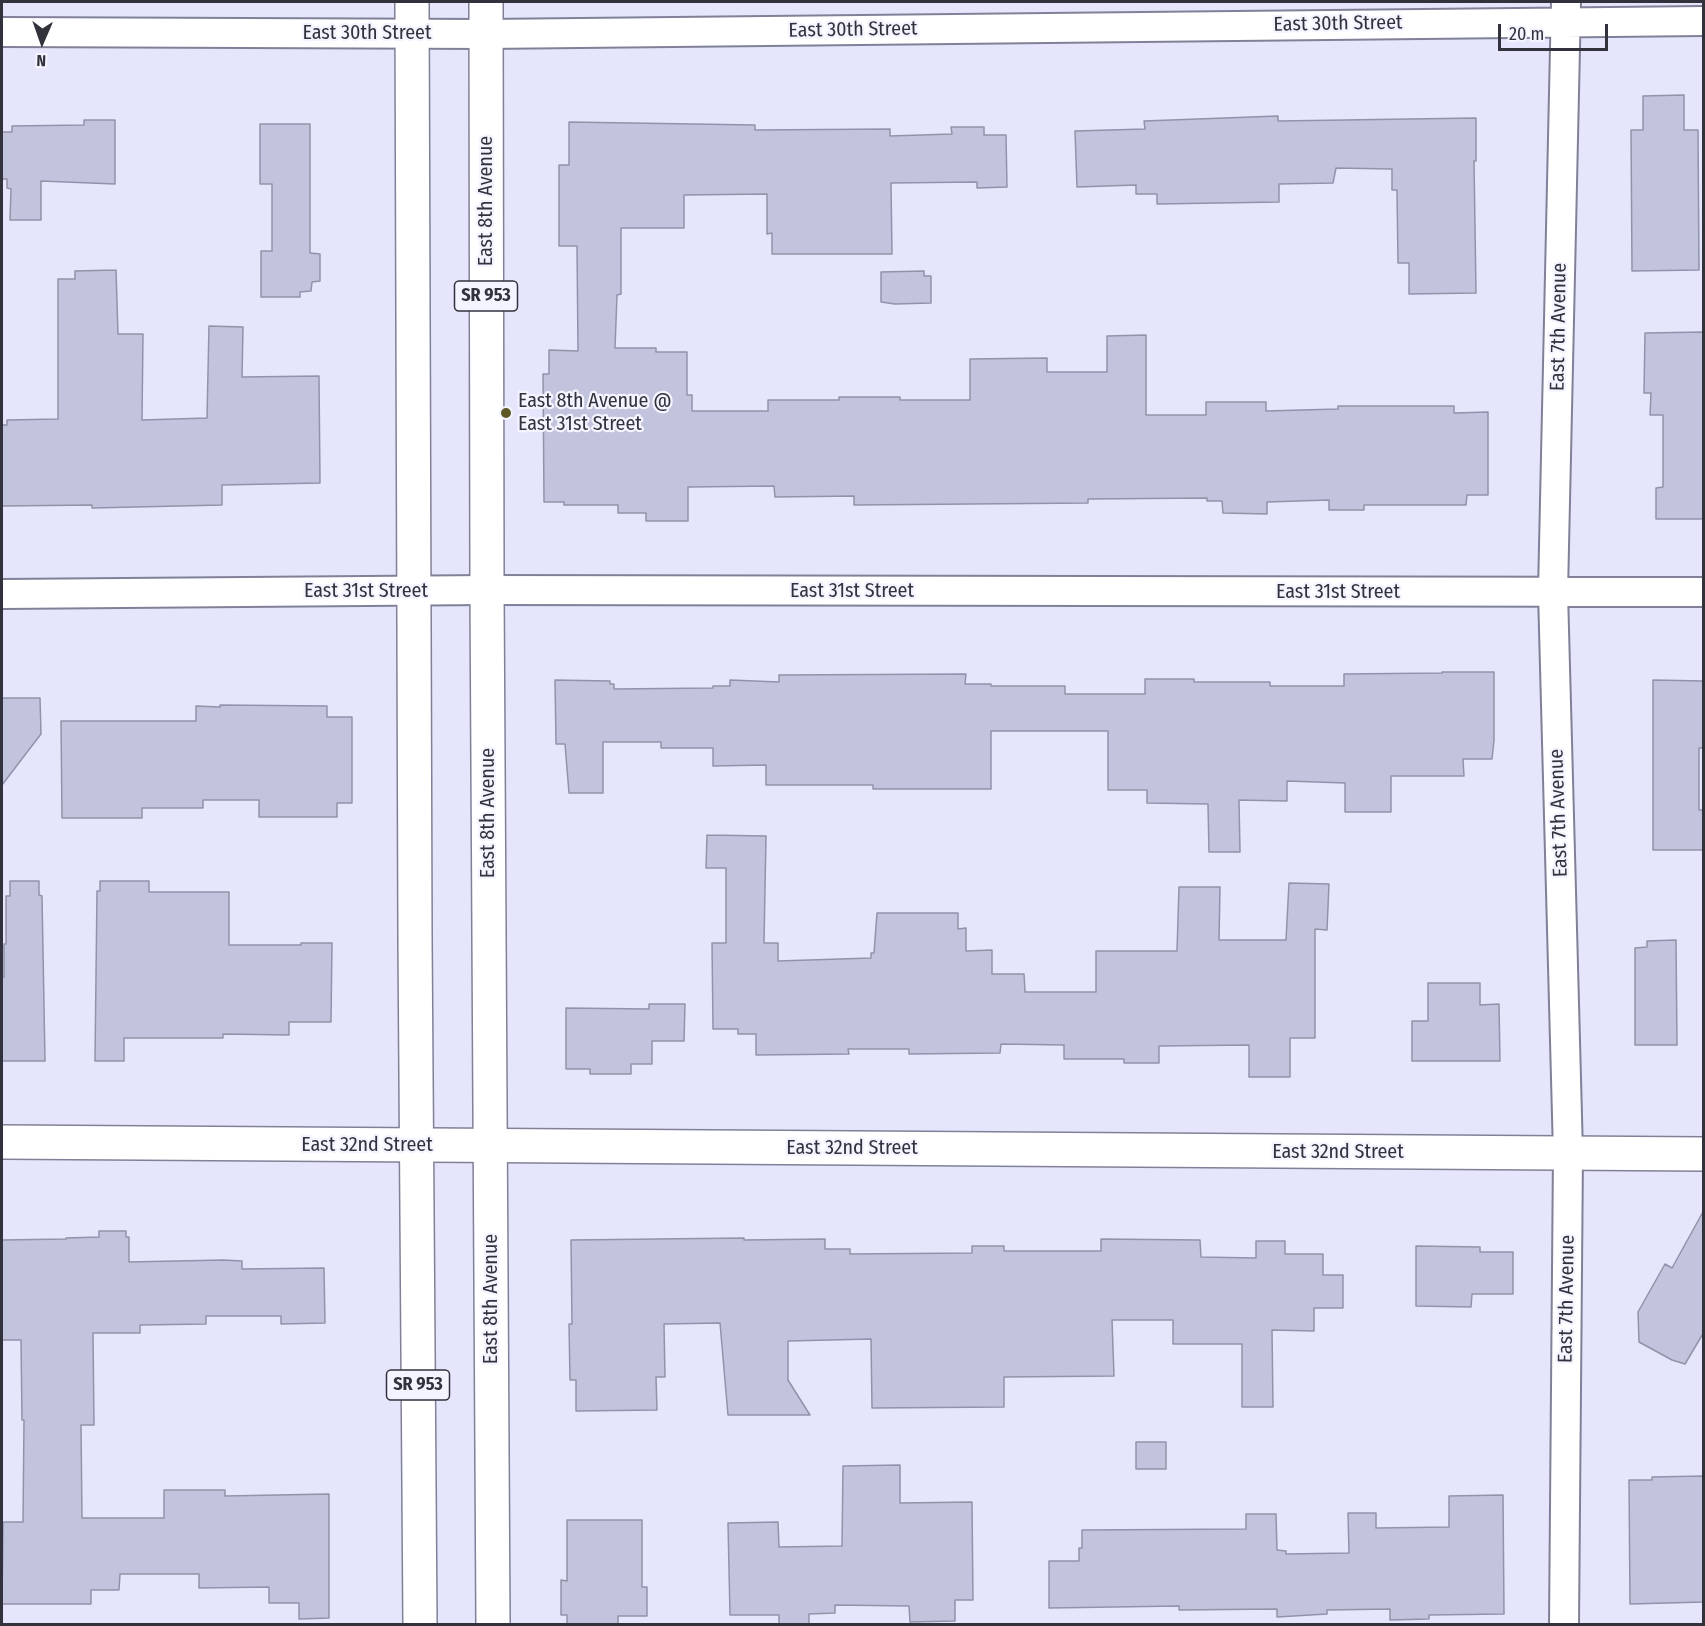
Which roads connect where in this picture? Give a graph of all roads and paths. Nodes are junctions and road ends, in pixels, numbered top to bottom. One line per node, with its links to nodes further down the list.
1 (412, 2): 6 (main road, SR 953)
2 (486, 2): 7 (main road, East 8th Avenue / SR 953)
3 (1566, 12): 4 (street, East 30th Street); 7 (street, East 30th Street); 10 (street, East 7th Avenue)
4 (1704, 21)
5 (2, 32): 6 (street, East 30th Street)
6 (413, 34): 7 (street, East 30th Street); 9 (main road, SR 953)
7 (486, 34): 8 (main road, East 8th Avenue / SR 953)
8 (487, 590): 9 (street, East 31st Street); 10 (street, East 31st Street); 15 (main road, East 8th Avenue / SR 953)
9 (413, 591): 12 (street, East 31st Street); 14 (main road, SR 953)
10 (1552, 592): 11 (street, East 31st Street); 16 (street, East 7th Avenue)
11 (1704, 592)
12 (2, 594)
13 (2, 1142): 14 (main road, East 32nd Street)
14 (416, 1145): 15 (main road, East 32nd Street); 18 (main road, SR 953)
15 (490, 1146): 16 (main road, East 32nd Street); 19 (main road, East 8th Avenue / SR 953)
16 (1568, 1153): 17 (main road, East 32nd Street); 20 (street, East 7th Avenue)
17 (1704, 1154)
18 (420, 1624)
19 (493, 1624)
20 (1564, 1624)

